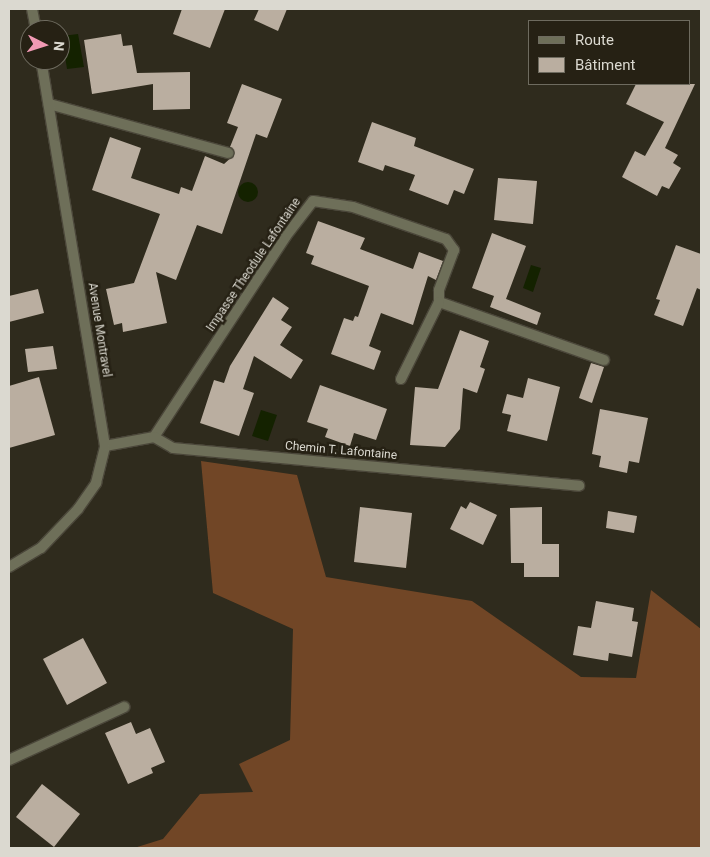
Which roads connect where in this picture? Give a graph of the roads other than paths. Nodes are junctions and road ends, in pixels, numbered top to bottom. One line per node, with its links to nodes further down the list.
1 (43, 70): 2 (street, Avenue Montravel)
2 (50, 104): 3 (street); 8 (street, Avenue Montravel)
3 (228, 153)
4 (439, 302): 5 (street); 6 (street, Impasse Theodule Lafontaine); 7 (street, Impasse Theodule Lafontaine)
5 (604, 360)
6 (401, 379)
7 (154, 437): 8 (street); 9 (street, Chemin T. Lafontaine)
8 (104, 446): 10 (street, Avenue Montravel)
9 (579, 486)
10 (9, 567)
11 (124, 707): 12 (street)
12 (9, 760)

